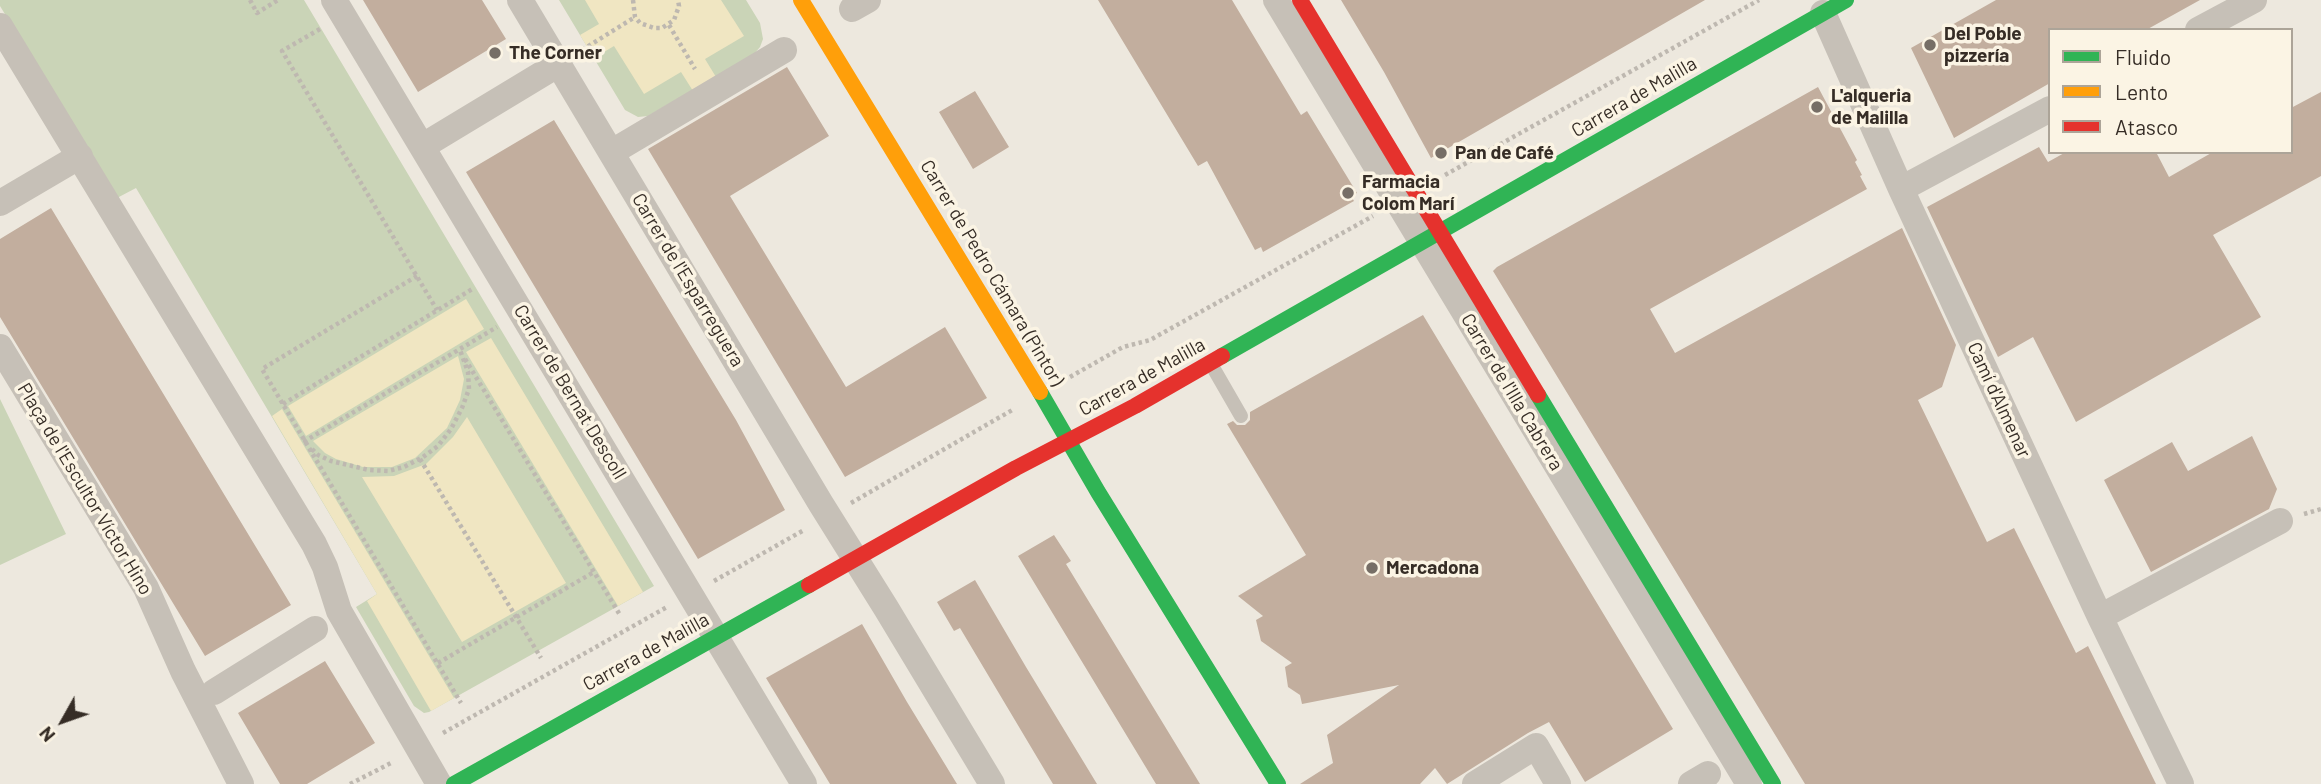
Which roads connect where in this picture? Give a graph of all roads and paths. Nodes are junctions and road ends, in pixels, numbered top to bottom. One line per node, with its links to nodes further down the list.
1 (250, 0): 2 (path)
2 (278, 0)
3 (520, 0): 19 (street, Carrer de l'Esparreguera)
4 (633, 0): 14 (path)
5 (678, 0): 15 (path)
6 (801, 0): 42 (street, Carrer de Pedro Cámara (Pintor))
7 (1276, 0): 29 (street, Carrer de l'Illa Cabrera)
8 (1300, 0): 29 (street, Carrer de l'Illa Cabrera)
9 (1759, 0): 25 (path)
10 (1846, 0): 13 (street, Carrera de Malilla)
11 (2254, 0): 17 (street)
12 (339, 7): 22 (street, Carrer de Bernat Descoll); 31 (path)
13 (1823, 13): 26 (street, Camí d'Almenar); 29 (street, Carrera de Malilla)
14 (635, 17): 15 (path); 19 (path)
15 (669, 25): 20 (path)
16 (0, 26): 24 (street)
17 (2202, 28)
18 (784, 50): 20 (street)
19 (557, 65): 22 (street); 23 (street, Carrer de l'Esparreguera)
20 (710, 94): 23 (street)
21 (2048, 110): 26 (street)
22 (423, 146): 30 (street, Carrer de Bernat Descoll)
23 (612, 152): 44 (street, Carrer de l'Esparreguera)
24 (80, 156): 27 (street); 62 (street)
25 (1443, 176)
26 (1901, 189): 51 (street, Camí d'Almenar)
27 (0, 203)
28 (1380, 212): 37 (path)
29 (1431, 237): 36 (street, Carrera de Malilla); 69 (street, Carrer de l'Illa Cabrera); 70 (street, Carrer de l'Illa Cabrera)
30 (499, 273): 32 (path); 33 (street, Carrer de Bernat Descoll)
31 (417, 276): 32 (path); 38 (path)
32 (437, 310): 38 (path)
33 (522, 313): 35 (path); 48 (street, Carrer de Bernat Descoll)
34 (0, 347): 56 (street, Plaça de l'Escultor Víctor Hino)
35 (460, 349): 41 (path); 43 (path); 47 (path)
36 (1210, 363): 40 (lane); 42 (street, Carrera de Malilla)
37 (1069, 377)
38 (283, 404): 41 (path)
39 (1022, 404): 44 (path)
40 (1241, 416)
41 (305, 441): 43 (path); 55 (path)
42 (1068, 441): 46 (street, Carrera de Malilla); 66 (street, Carrer de Pedro Cámara (Pintor))
43 (420, 459): 50 (path)
44 (828, 516): 46 (street, Carrer de l'Esparreguera); 48 (path)
45 (2280, 521): 51 (street)
46 (856, 559): 53 (street, Carrera de Malilla); 65 (street, Carrer de l'Esparreguera)
47 (594, 572): 49 (path); 50 (path)
48 (691, 594): 53 (street, Carrer de Bernat Descoll); 58 (path)
49 (620, 615)
50 (516, 617): 54 (path); 55 (path)
51 (2100, 617): 71 (street, Camí d'Almenar)
52 (316, 629): 56 (street)
53 (717, 637): 63 (street, Carrera de Malilla); 64 (street, Carrer de Bernat Descoll)
54 (541, 658)
55 (438, 663): 57 (path)
56 (208, 700): 60 (street, Plaça de l'Escultor Víctor Hino)
57 (461, 703)
58 (439, 735)
59 (403, 756): 61 (path)
60 (241, 784)
61 (350, 784)
62 (439, 784)
63 (454, 784)
64 (804, 784)
65 (992, 784)
66 (1278, 784)
67 (1475, 784): 68 (street)
68 (1558, 784)
69 (1749, 784)
70 (1773, 784)
71 (2180, 784)

